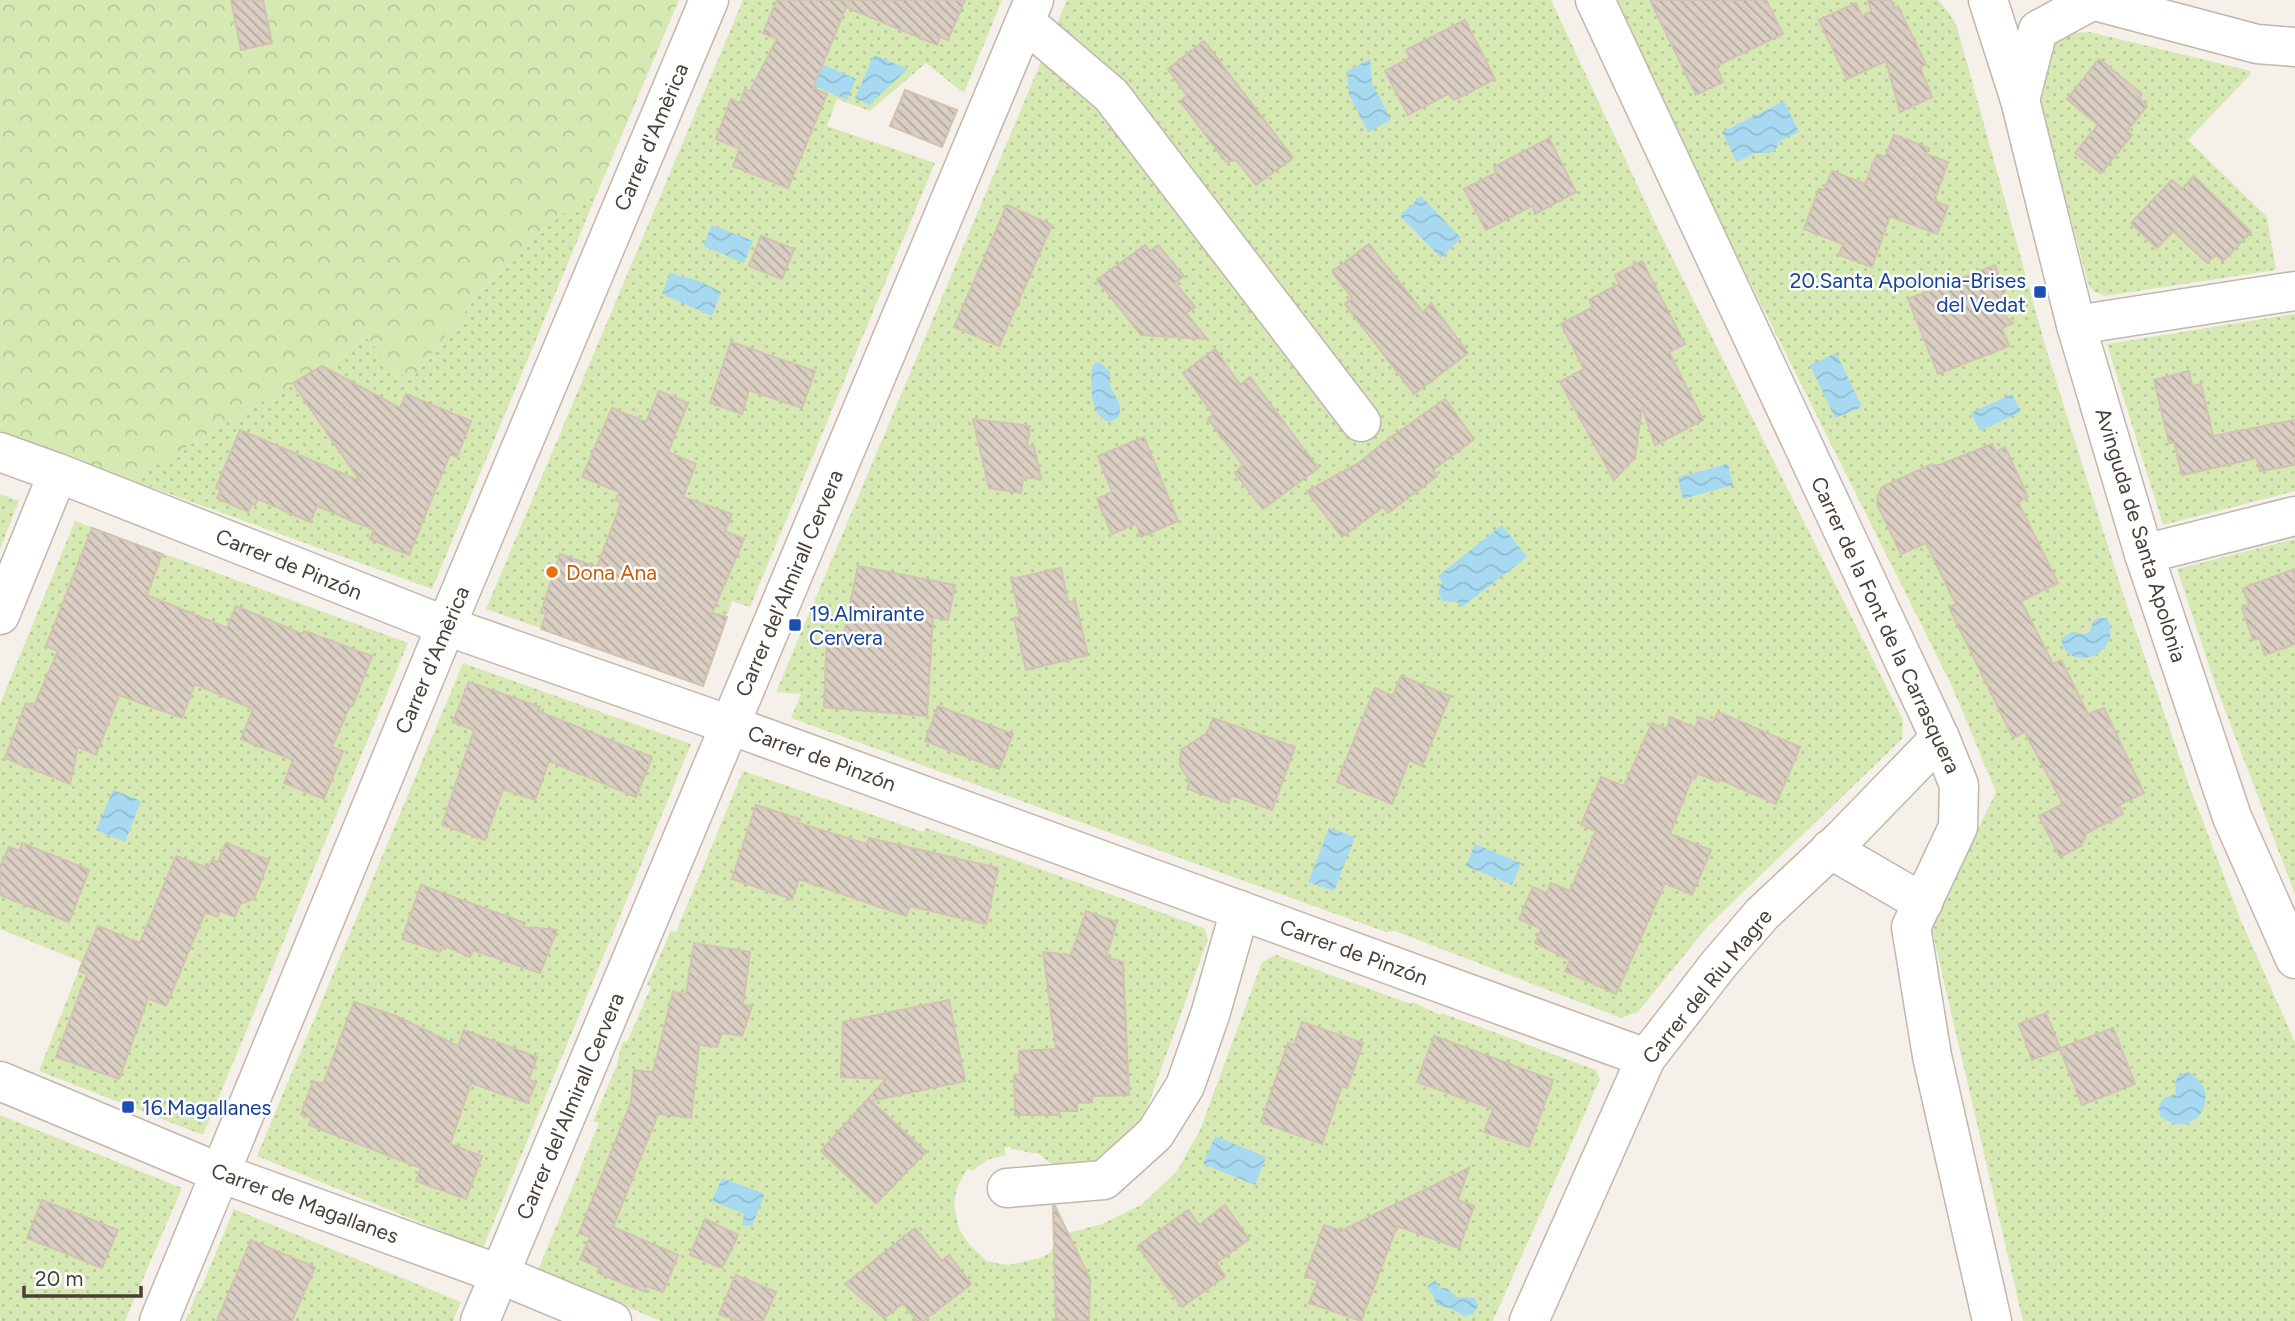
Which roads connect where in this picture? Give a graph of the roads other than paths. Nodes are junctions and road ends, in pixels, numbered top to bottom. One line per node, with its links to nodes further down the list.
1 (709, 0): 16 (street, Carrer d'Amèrica)
2 (1595, 0): 18 (street, Carrer de la Font de la Carrasquera)
3 (1987, 0): 7 (street, Avinguda de Santa Apolònia)
4 (2092, 0): 6 (street); 7 (street, Avinguda de Santa Apolònia)
5 (1029, 11): 10 (street); 17 (street, Carrer del'Almirall Cervera)
6 (2295, 47)
7 (2020, 100): 9 (street, Avinguda de Santa Apolònia)
8 (2295, 291): 9 (street)
9 (2076, 325): 14 (street, Avinguda de Santa Apolònia)
10 (1361, 422)
11 (0, 452): 12 (street, Carrer de Pinzón)
12 (58, 473): 15 (street); 16 (street, Carrer de Pinzón)
13 (2295, 516): 14 (street)
14 (2144, 554): 22 (street, Avinguda de Santa Apolònia)
15 (0, 615)
16 (446, 625): 17 (street, Carrer de Pinzón); 25 (street, Carrer d'Amèrica)
17 (730, 725): 21 (street, Carrer de Pinzón); 27 (street, Carrer del'Almirall Cervera)
18 (1940, 738): 19 (street, Carrer del Riu Magre); 20 (street, Carrer de la Font de la Carrasquera)
19 (1830, 849): 20 (street); 23 (street, Carrer del Riu Magre)
20 (1923, 902): 32 (street, Carrer de la Font de la Carrasquera)
21 (1240, 911): 23 (street, Carrer de Pinzón); 26 (street)
22 (2295, 959)
23 (1646, 1058): 31 (street, Carrer del Riu Magre)
24 (0, 1081): 25 (street, Carrer de Magallanes)
25 (220, 1173): 27 (street, Carrer de Magallanes); 28 (street, Carrer d'Amèrica)
26 (1007, 1188)
27 (499, 1274): 29 (street, Carrer del'Almirall Cervera); 30 (street, Carrer de Magallanes)
28 (159, 1321)
29 (480, 1321)
30 (612, 1321)
31 (1529, 1321)
32 (1992, 1321)

